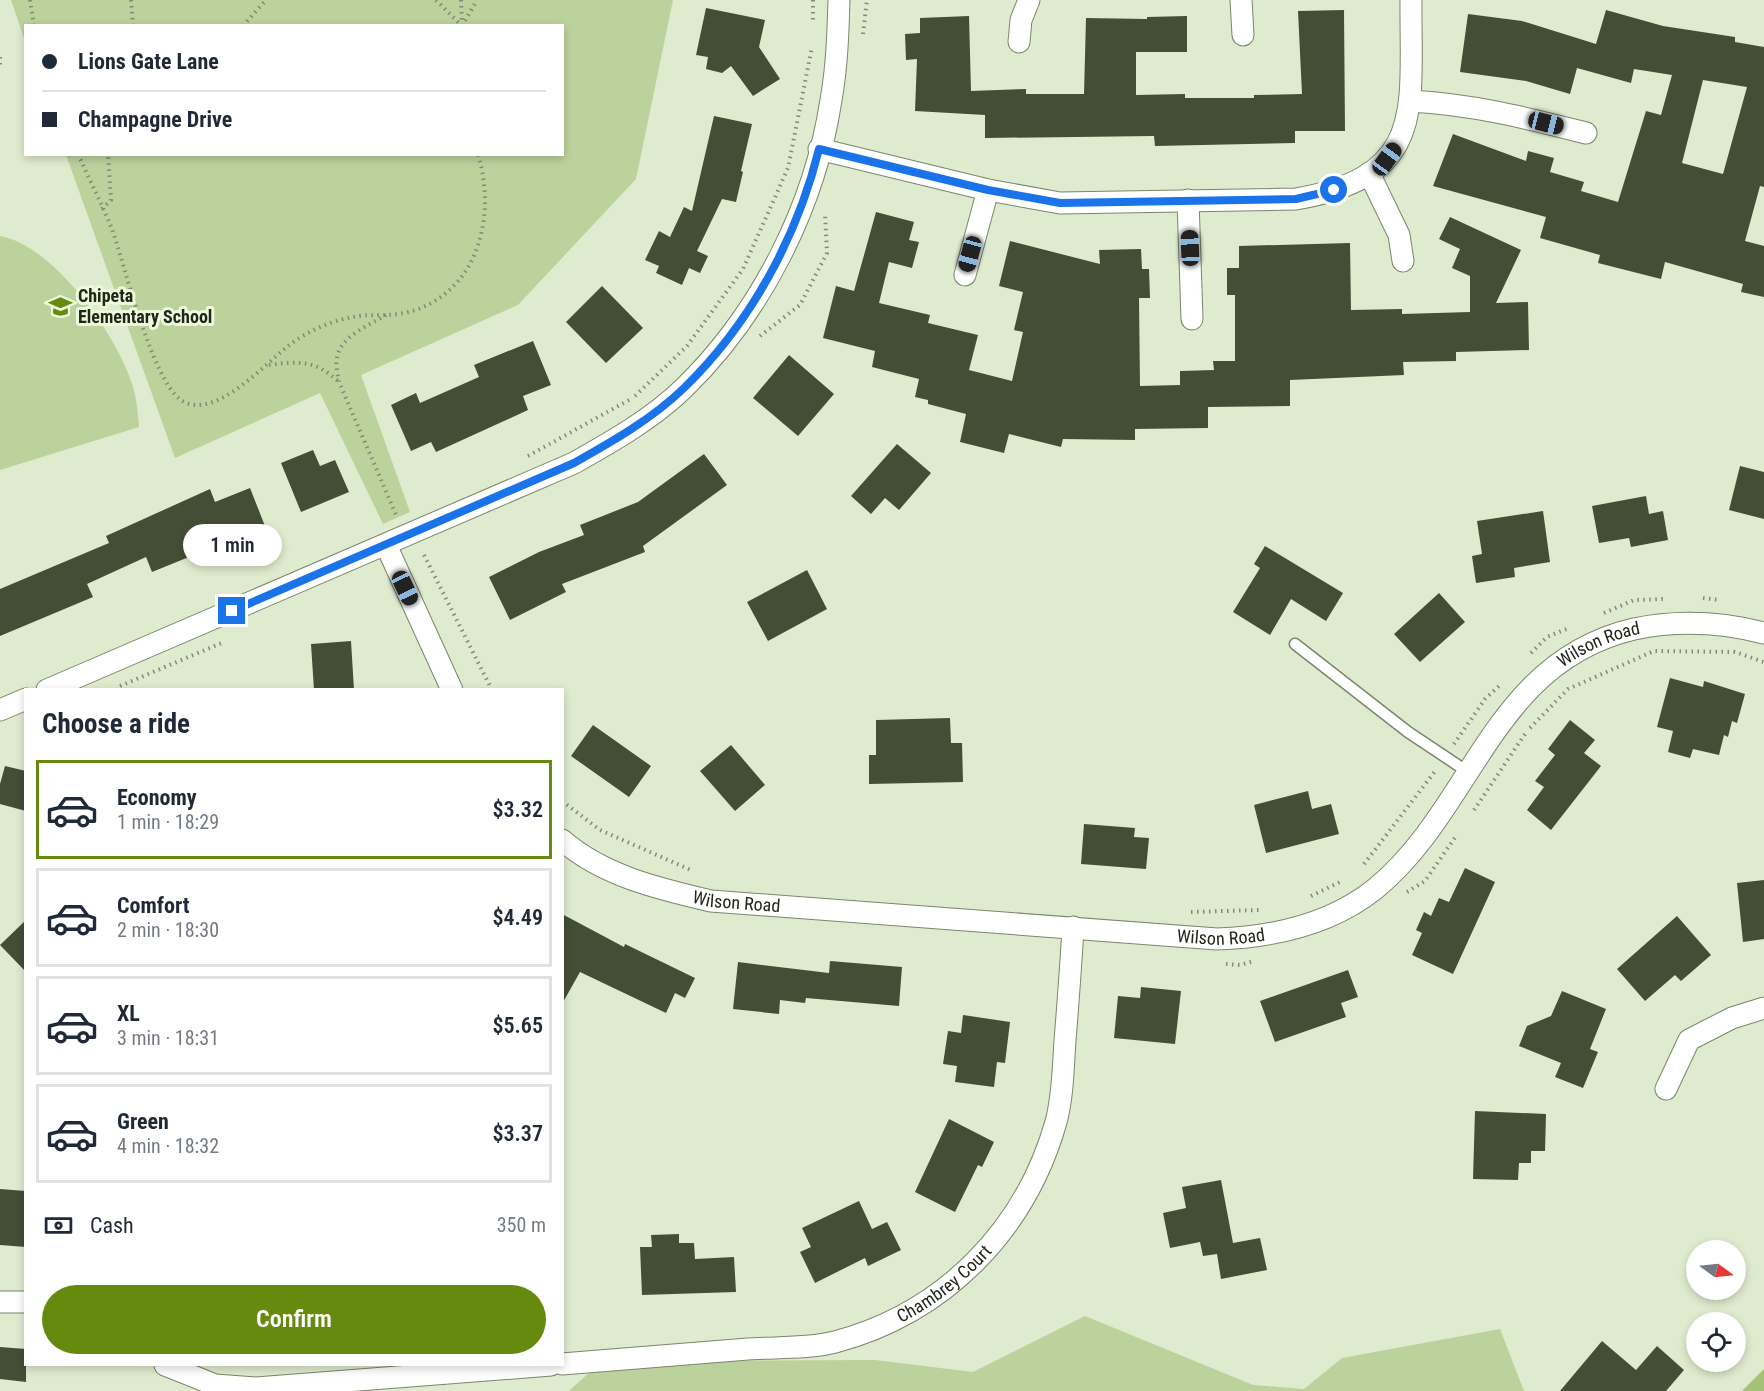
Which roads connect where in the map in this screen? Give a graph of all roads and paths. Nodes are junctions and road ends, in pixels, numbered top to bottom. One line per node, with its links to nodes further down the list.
1 (30, 0): 11 (path)
2 (131, 0): 12 (path)
3 (266, 0): 13 (path)
4 (436, 0): 14 (path)
5 (461, 0): 15 (path)
6 (477, 0): 16 (path)
7 (839, 0): 24 (street)
8 (1029, 0): 18 (street)
9 (1241, 0): 17 (street)
10 (1411, 0): 22 (street)
11 (34, 24)
12 (133, 24)
13 (245, 24)
14 (460, 24)
15 (462, 24)
16 (463, 24)
17 (1243, 35)
18 (1020, 42)
19 (813, 44): 38 (path)
20 (0, 57): 21 (path)
21 (0, 65)
22 (1410, 101): 23 (street); 28 (street)
23 (1586, 133)
24 (819, 149): 29 (street); 43 (street)
25 (79, 156): 31 (path)
26 (108, 156): 31 (path)
27 (479, 156): 34 (path)
28 (1370, 173): 30 (street); 32 (street)
29 (988, 190): 30 (street); 33 (street)
30 (1188, 200): 35 (street)
31 (102, 209): 36 (path)
32 (1403, 261)
33 (964, 275)
34 (387, 315): 36 (path); 37 (path)
35 (1192, 319)
36 (268, 366): 37 (path)
37 (339, 382): 40 (path)
38 (518, 461)
39 (406, 510): 40 (path)
40 (396, 514): 41 (path); 42 (path)
41 (386, 519)
42 (398, 522)
43 (386, 545): 54 (street); 57 (street)
44 (424, 555): 58 (path)
45 (1701, 598): 47 (path)
46 (1668, 599): 48 (path)
47 (1723, 601)
48 (1601, 614)
49 (1580, 623): 52 (path)
50 (1764, 633): 62 (street, Wilson Road)
51 (1295, 645): 61 (lane)
52 (1524, 661)
53 (1764, 662): 64 (path)
54 (82, 683): 56 (street)
55 (1501, 684): 61 (path)
56 (57, 688)
57 (451, 688)
58 (491, 688)
59 (24, 700): 60 (street)
60 (0, 710)
61 (1445, 756): 62 (lane); 67 (path)
62 (1468, 772): 74 (street, Wilson Road)
63 (564, 803): 68 (path)
64 (1471, 814)
65 (1458, 833): 70 (path)
66 (564, 841): 74 (street, Wilson Road)
67 (1358, 874)
68 (701, 875)
69 (1347, 879): 71 (path)
70 (1398, 898)
71 (1306, 899)
72 (1262, 910): 73 (path)
73 (1181, 912)
74 (1073, 927): 81 (street, Chambrey Court)
75 (1261, 960): 76 (path)
76 (1217, 963)
77 (1764, 1008): 78 (street)
78 (1666, 1089)
79 (0, 1302): 80 (street)
80 (24, 1302)
81 (564, 1364)
82 (168, 1366): 83 (street)
83 (538, 1366)

